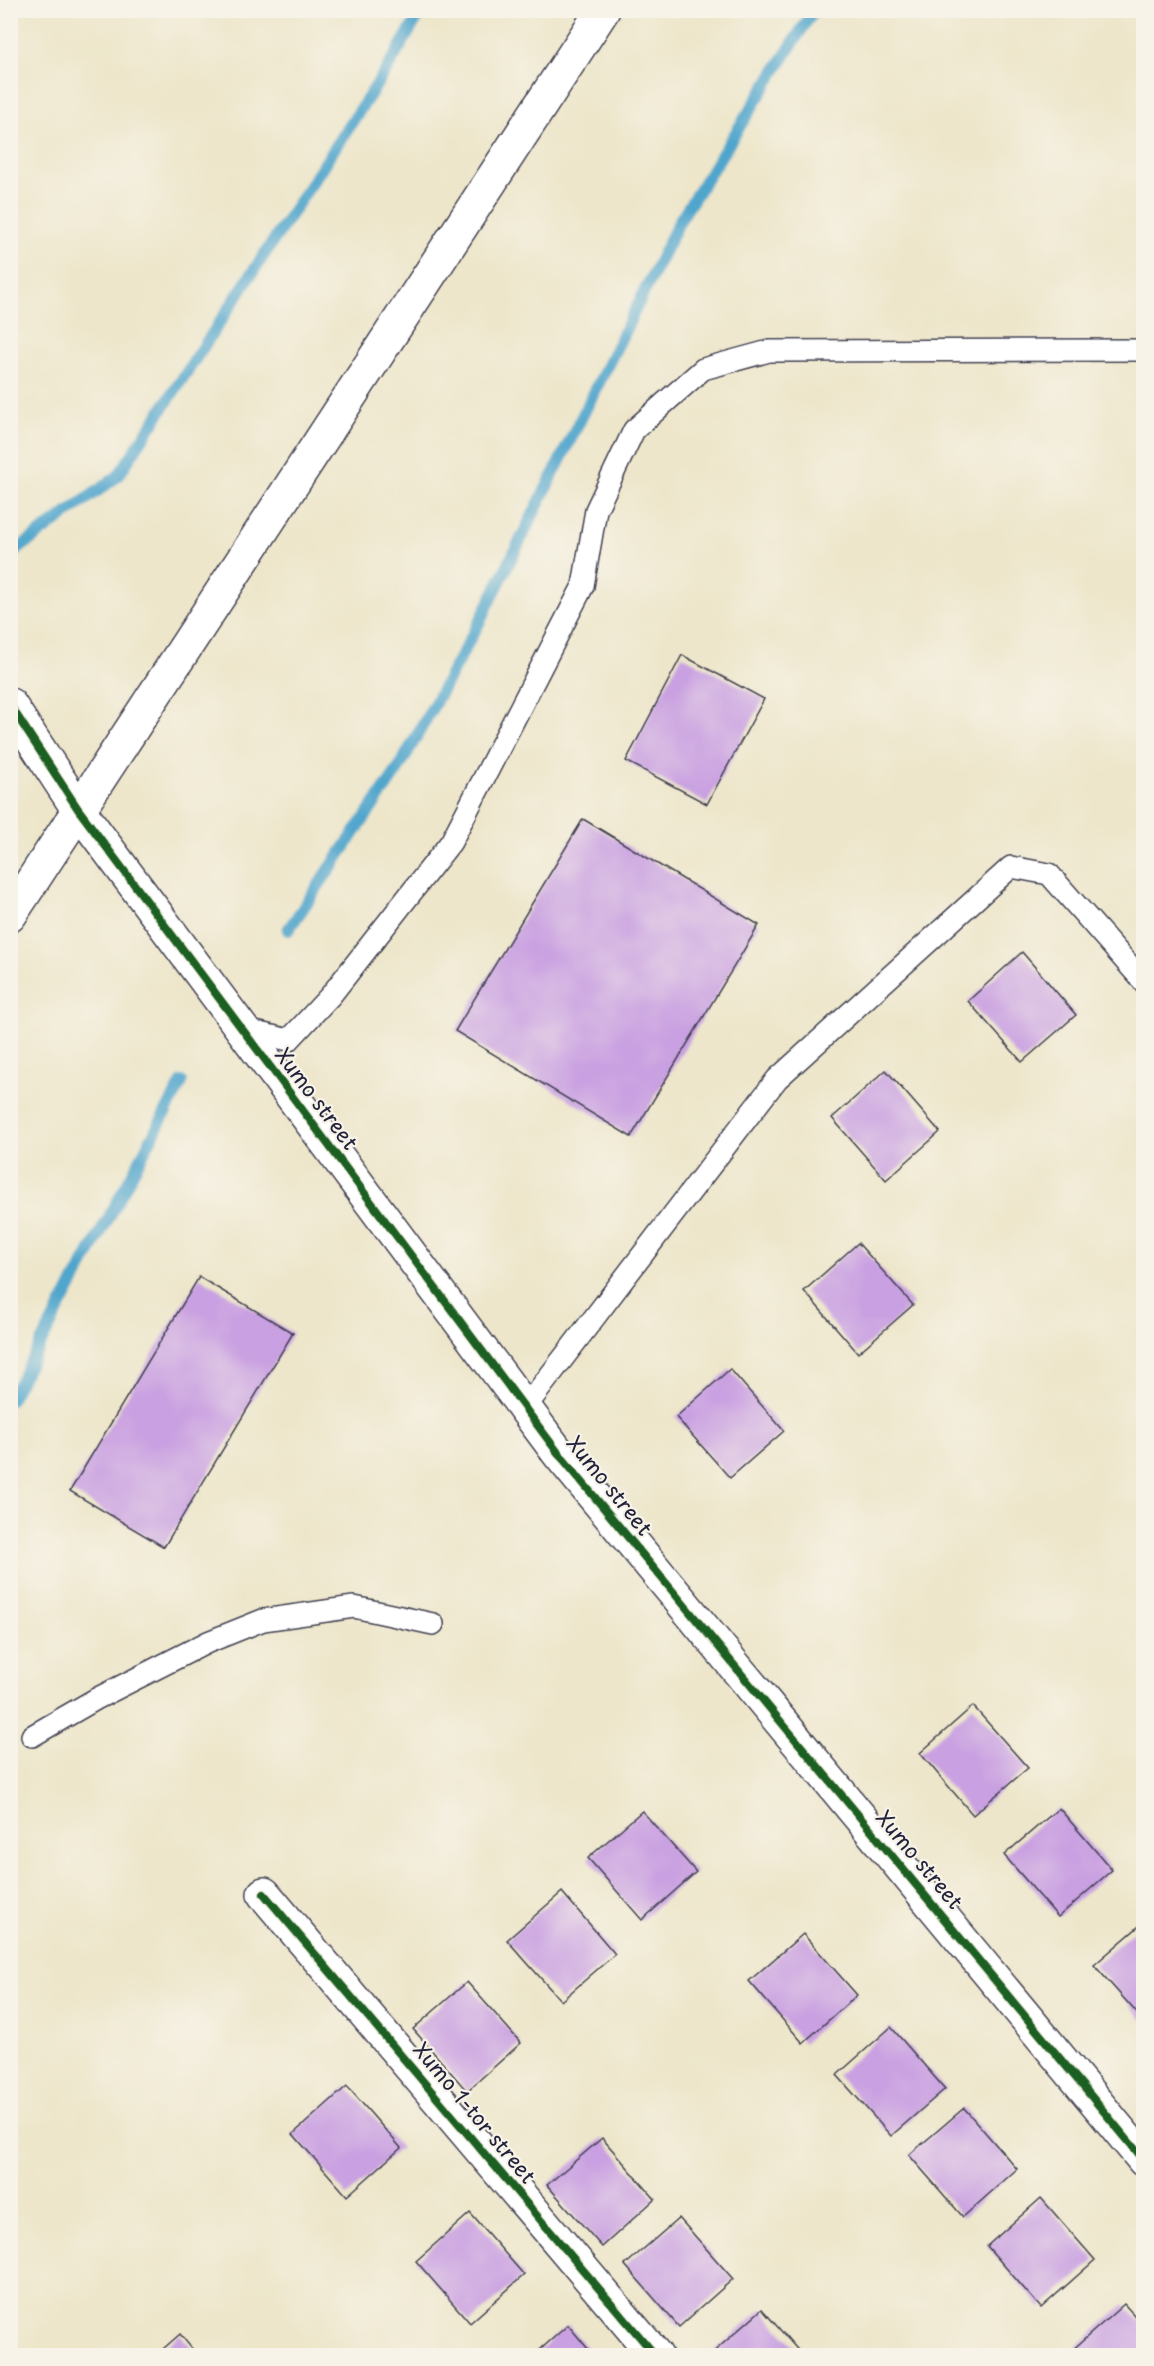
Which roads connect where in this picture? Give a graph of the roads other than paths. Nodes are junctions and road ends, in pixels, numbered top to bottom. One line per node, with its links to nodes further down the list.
1 (603, 10): 4 (main road)
2 (1143, 350): 7 (lane)
3 (10, 705): 4 (main road, Xumo street)
4 (78, 810): 5 (main road); 7 (main road, Xumo street)
5 (10, 915)
6 (1143, 982): 8 (lane)
7 (242, 1029): 8 (main road, Xumo street)
8 (525, 1408): 12 (main road, Xumo street)
9 (433, 1624): 10 (lane)
10 (32, 1736)
11 (264, 1894): 13 (main road, Xumo 1-tor street)
12 (1143, 2160)
13 (656, 2355)

